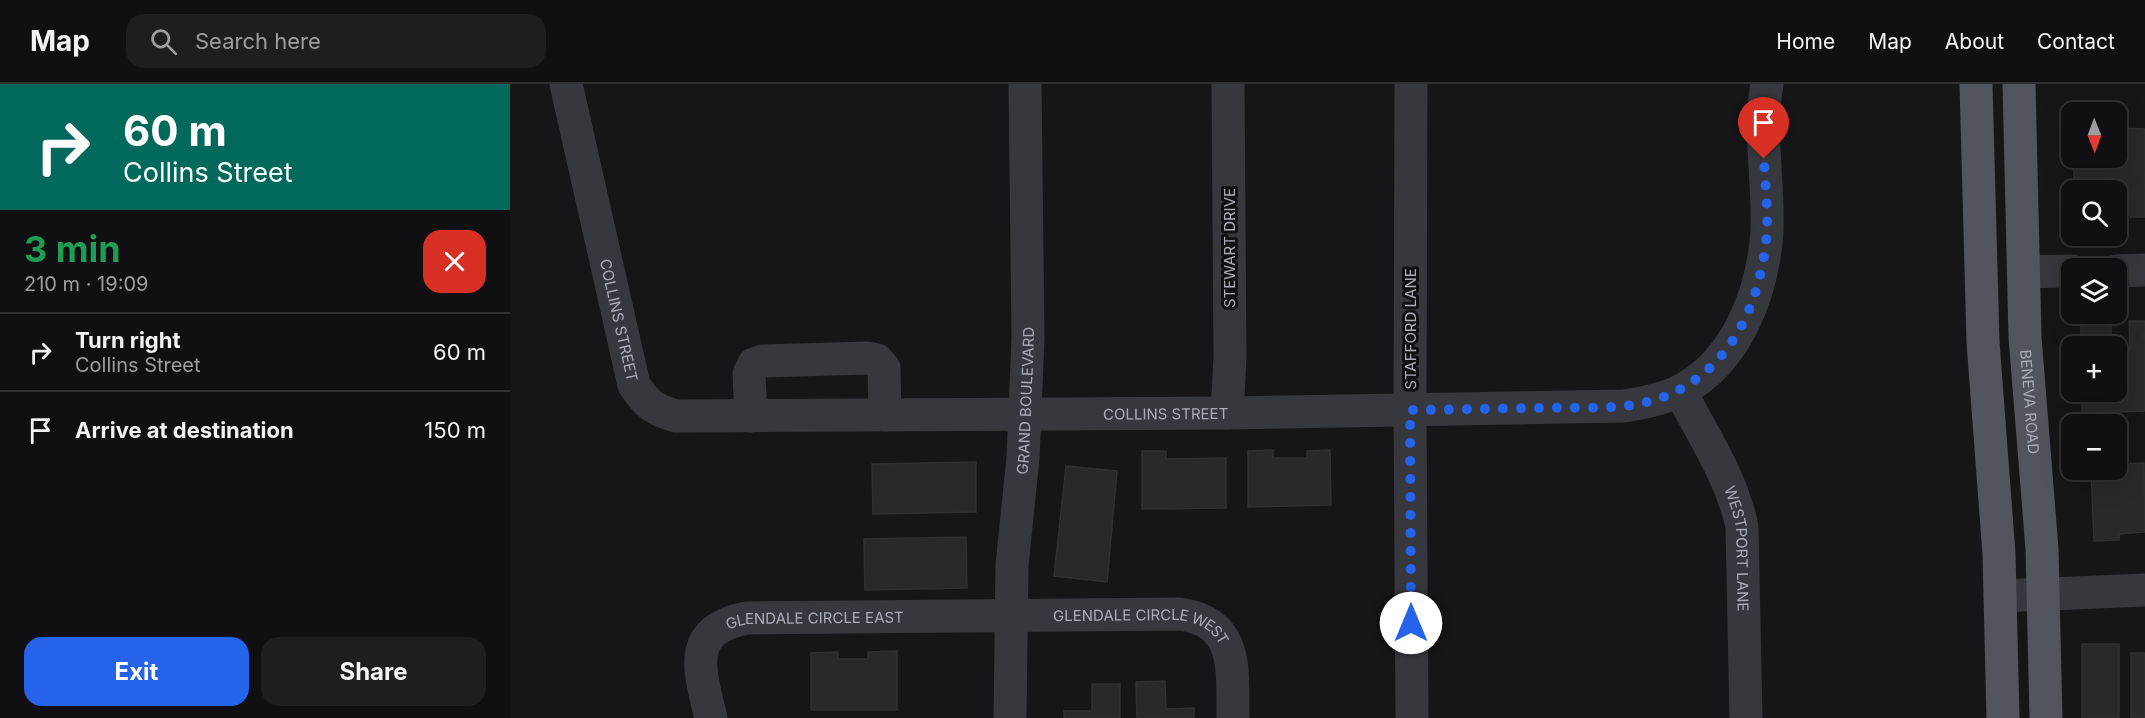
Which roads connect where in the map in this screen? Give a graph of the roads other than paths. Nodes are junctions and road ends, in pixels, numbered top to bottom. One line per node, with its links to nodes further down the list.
1 (566, 84): 18 (street, COLLINS STREET)
2 (1025, 84): 16 (street, GRAND BOULEVARD)
3 (1228, 84): 15 (street, STEWART DRIVE)
4 (1411, 84): 14 (street, STAFFORD LANE)
5 (1767, 84): 13 (street, COLLINS STREET)
6 (1976, 84): 11 (main road)
7 (2019, 84): 12 (main road, BENEVA ROAD)
8 (2145, 270): 10 (street)
9 (2061, 271): 12 (street)
10 (2127, 271)
11 (1981, 272): 12 (main road); 21 (main road)
12 (2024, 272): 20 (main road, BENEVA ROAD)
13 (1680, 391): 14 (street, COLLINS STREET); 27 (street, WESTPORT LANE)
14 (1410, 410): 15 (street, COLLINS STREET); 26 (street, STAFFORD LANE)
15 (1227, 413): 16 (street, COLLINS STREET)
16 (1024, 414): 17 (street, COLLINS STREET); 22 (street, GRAND BOULEVARD)
17 (885, 415): 18 (street, COLLINS STREET); 18 (street)
18 (750, 416)
19 (2145, 590): 20 (street)
20 (2043, 595): 21 (street); 29 (main road, BENEVA ROAD)
21 (2000, 596): 28 (main road)
22 (1011, 616): 23 (street, GLENDALE CIRCLE EAST); 24 (street, GRAND BOULEVARD); 25 (street, GLENDALE CIRCLE WEST)
23 (711, 718)
24 (1010, 718)
25 (1233, 718)
26 (1412, 718)
27 (1746, 718)
28 (2003, 718)
29 (2046, 718)

